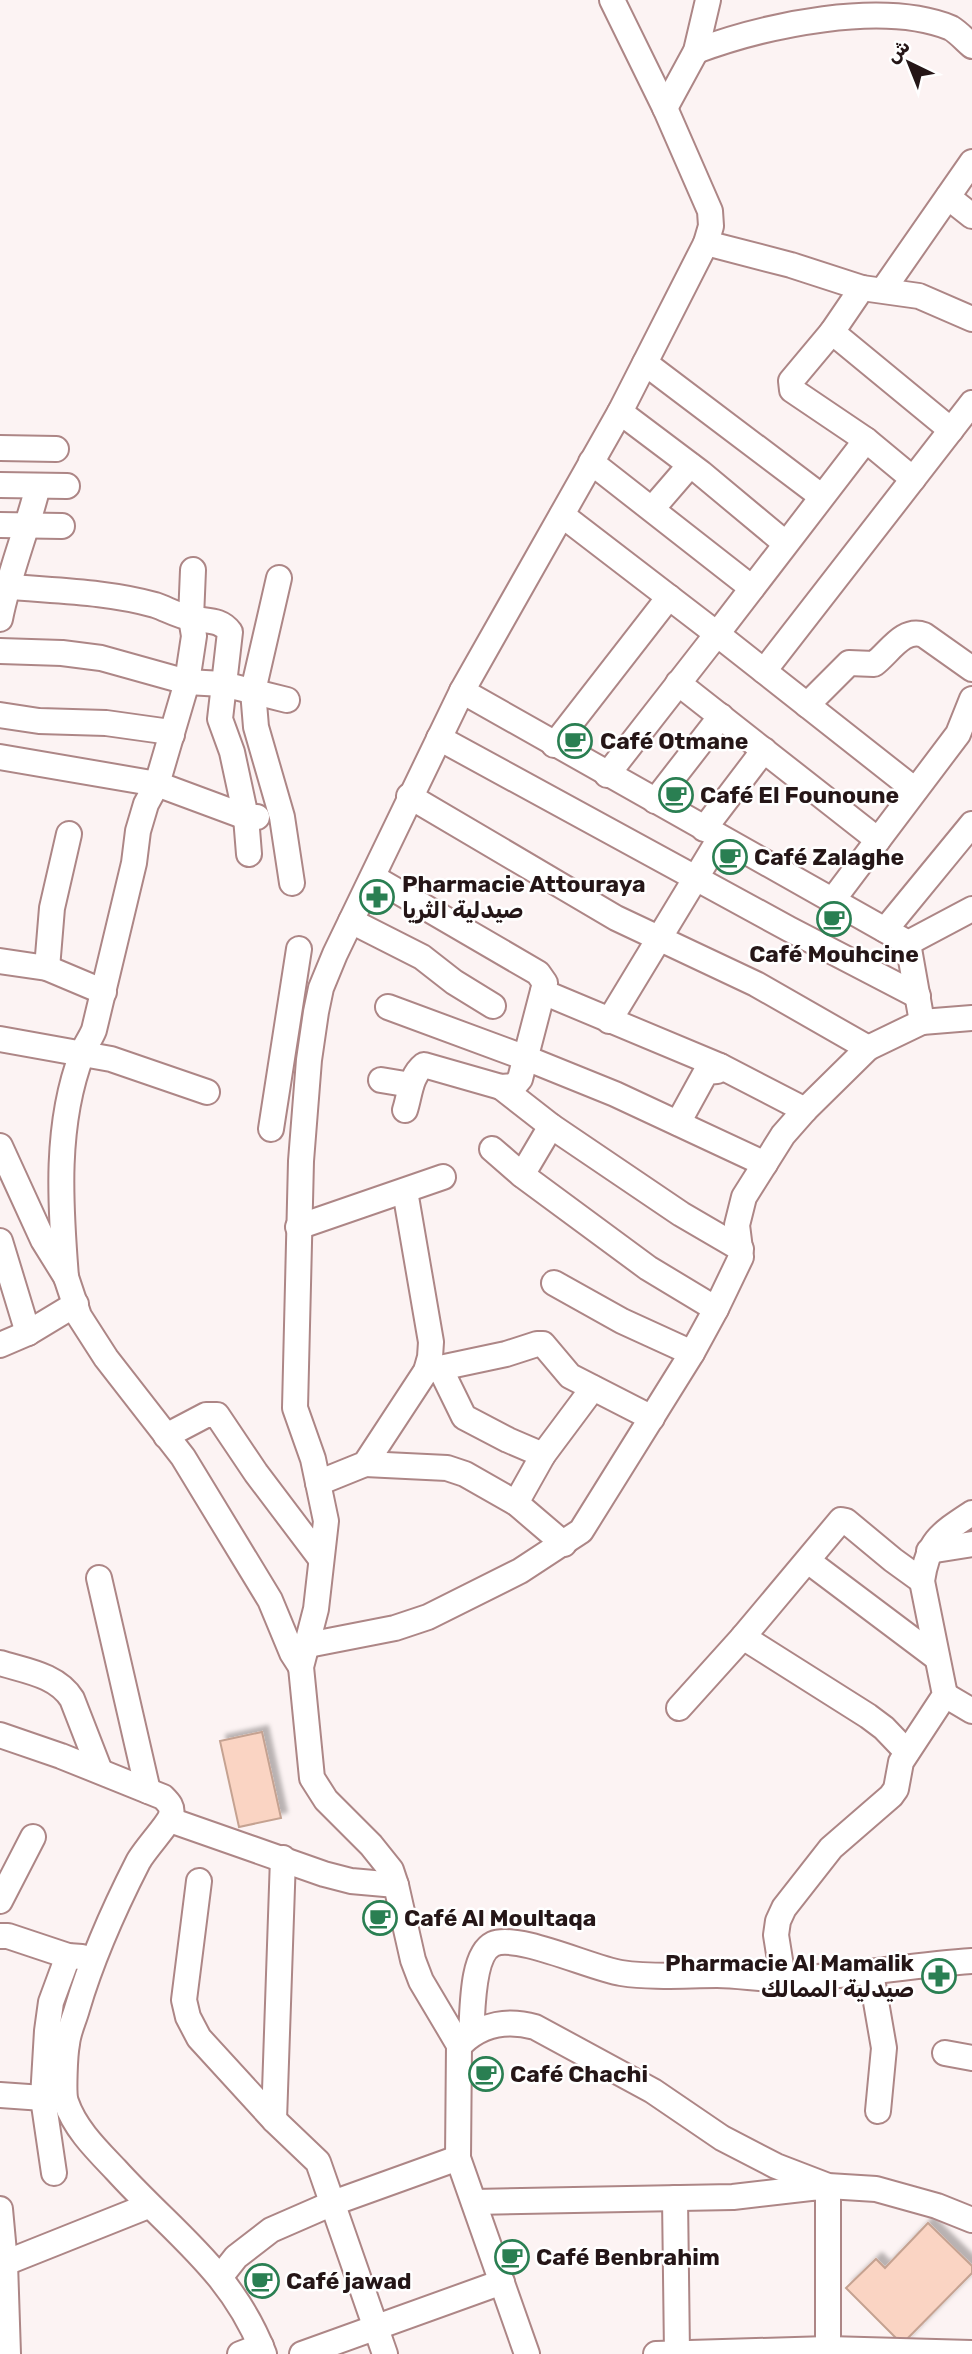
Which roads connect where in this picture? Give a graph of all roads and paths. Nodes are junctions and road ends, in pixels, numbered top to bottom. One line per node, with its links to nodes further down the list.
1 (708, 0): 6 (street)
2 (614, 1): 7 (street)
3 (862, 5): 4 (street); 6 (street)
4 (925, 9): 5 (street)
5 (972, 46)
6 (696, 51): 7 (street)
7 (665, 108): 11 (street)
8 (972, 162): 9 (street)
9 (947, 197): 10 (street); 12 (street)
10 (972, 216)
11 (706, 243): 12 (street); 15 (street)
12 (872, 289): 13 (street); 14 (street)
13 (972, 319)
14 (832, 332): 18 (street); 19 (street)
15 (645, 363): 17 (street); 28 (street)
16 (972, 403): 18 (street)
17 (620, 412): 22 (street); 23 (street)
18 (951, 430): 24 (street)
19 (866, 440): 24 (street); 28 (street)
20 (0, 448): 21 (street)
21 (56, 449)
22 (591, 462): 29 (street); 30 (street)
23 (690, 465): 29 (street); 34 (street)
24 (913, 479): 45 (street)
25 (0, 485): 26 (street)
26 (38, 486): 27 (street); 33 (street)
27 (67, 486)
28 (821, 496): 34 (street)
29 (652, 509): 38 (street)
30 (562, 514): 39 (street); 50 (street)
31 (0, 525): 33 (street)
32 (62, 526): 33 (street)
33 (28, 527): 37 (street)
34 (785, 543): 38 (street)
35 (193, 570): 40 (street)
36 (279, 578): 49 (street)
37 (3, 587): 40 (street); 41 (street)
38 (752, 588): 42 (street)
39 (669, 597): 42 (street); 58 (street)
40 (191, 618): 46 (street); 48 (street)
41 (0, 619)
42 (717, 634): 45 (street); 47 (street)
43 (0, 652): 46 (street)
44 (972, 669): 53 (street)
45 (764, 671): 53 (street)
46 (187, 682): 48 (street); 56 (street)
47 (678, 683): 55 (street); 61 (street)
48 (223, 684): 49 (street); 66 (street)
49 (253, 691): 52 (street); 67 (street)
50 (462, 691): 57 (street); 58 (street)
51 (972, 699): 63 (street)
52 (287, 700)
53 (807, 705): 63 (street)
54 (0, 715): 56 (street)
55 (721, 716): 59 (street); 65 (street)
56 (172, 735): 62 (street)
57 (439, 738): 64 (street); 74 (street)
58 (554, 745): 61 (street)
59 (764, 750): 69 (street); 71 (street)
60 (0, 757): 62 (street)
61 (607, 775): 65 (street)
62 (157, 784): 66 (street); 85 (street)
63 (915, 790): 71 (street)
64 (409, 796): 73 (street); 80 (street)
65 (655, 802): 69 (street)
66 (246, 817): 67 (street); 72 (street)
67 (282, 817): 75 (street)
68 (972, 824): 79 (street)
69 (712, 833): 74 (street); 76 (street)
70 (69, 834): 84 (street)
71 (878, 840): 76 (street)
72 (249, 854)
73 (373, 877): 78 (street); 86 (street)
74 (695, 878): 80 (street); 87 (street)
75 (292, 883)
76 (832, 901): 79 (street)
77 (972, 909): 81 (street)
78 (351, 921): 88 (street); 99 (street)
79 (885, 930): 81 (street)
80 (659, 938): 91 (street); 95 (street)
81 (908, 943): 87 (street)
82 (299, 949): 97 (street)
83 (0, 961): 84 (street)
84 (47, 968): 85 (street)
85 (104, 992): 96 (street)
86 (543, 992): 91 (street); 98 (street)
87 (918, 996): 92 (street)
88 (493, 1006)
89 (388, 1007): 94 (street)
90 (972, 1018): 92 (street)
91 (609, 1021): 100 (street)
92 (922, 1022): 95 (street)
93 (0, 1039): 96 (street)
94 (487, 1044): 98 (street); 101 (street)
95 (867, 1048): 107 (street)
96 (82, 1052): 105 (street); 120 (street)
97 (281, 1055): 99 (street); 110 (street)
98 (526, 1058): 104 (street); 108 (street)
99 (309, 1060): 117 (street)
100 (720, 1066): 107 (street); 108 (street)
101 (474, 1079): 103 (street); 104 (street)
102 (381, 1080): 103 (street)
103 (411, 1085): 106 (street)
104 (501, 1087): 109 (street)
105 (206, 1092)
106 (405, 1110)
107 (805, 1110): 113 (street)
108 (678, 1123): 113 (street)
109 (551, 1126): 114 (street); 119 (street)
110 (271, 1129)
111 (0, 1146): 120 (street)
112 (492, 1149): 114 (street)
113 (765, 1164): 119 (street)
114 (522, 1175): 123 (street)
115 (443, 1177): 116 (street)
116 (405, 1191): 117 (street); 127 (street)
117 (299, 1227): 133 (street)
118 (0, 1241): 124 (street)
119 (741, 1249): 123 (street)
120 (66, 1277): 122 (street)
121 (554, 1283): 126 (street)
122 (76, 1304): 124 (street); 130 (street)
123 (716, 1309): 126 (street)
124 (28, 1333): 125 (street)
125 (0, 1345)
126 (692, 1353): 129 (street)
127 (433, 1370): 128 (street); 131 (street); 132 (street)
128 (593, 1388): 129 (street); 131 (street)
129 (652, 1418): 136 (street)
130 (166, 1436): 139 (street); 144 (street)
131 (543, 1455): 134 (street)
132 (365, 1464): 133 (street); 134 (street)
133 (318, 1483): 139 (street)
134 (516, 1503): 136 (street)
135 (972, 1513): 138 (street)
136 (564, 1544): 144 (street)
137 (972, 1544): 138 (street)
138 (929, 1551): 142 (street)
139 (321, 1559): 144 (street)
140 (808, 1561): 142 (street); 143 (street); 145 (street)
141 (99, 1578): 153 (street)
142 (922, 1581): 145 (street)
143 (743, 1637): 148 (street); 151 (street)
144 (304, 1656): 158 (street)
145 (937, 1658): 147 (street)
146 (0, 1663): 152 (street)
147 (945, 1695): 149 (street); 151 (street)
148 (679, 1708)
149 (972, 1711)
150 (0, 1735): 152 (street)
151 (907, 1752): 165 (street)
152 (100, 1772): 153 (street)
153 (148, 1791): 154 (street)
154 (170, 1820): 156 (street); 162 (street)
155 (33, 1838): 159 (street)
156 (283, 1858): 158 (street); 172 (street)
157 (199, 1881): 172 (street)
158 (397, 1885): 166 (street)
159 (0, 1901)
160 (0, 1936): 161 (street)
161 (68, 1956): 162 (street); 170 (street)
162 (94, 1957): 179 (street)
163 (972, 1961): 164 (street)
164 (871, 1973): 165 (street); 171 (street)
165 (783, 1979): 166 (street)
166 (465, 2040): 173 (street); 175 (street)
167 (946, 2053): 168 (street)
168 (972, 2058)
169 (0, 2095): 170 (street)
170 (43, 2098): 174 (street)
171 (878, 2111)
172 (274, 2120): 178 (street)
173 (458, 2158): 177 (street); 178 (street)
174 (54, 2174)
175 (828, 2186): 176 (street); 181 (street); 186 (street)
176 (675, 2198): 177 (street); 188 (street)
177 (474, 2202): 184 (street)
178 (333, 2203): 183 (street); 185 (street)
179 (148, 2206): 182 (street); 183 (street)
180 (0, 2209): 182 (street)
181 (972, 2220)
182 (5, 2263): 190 (street)
183 (221, 2276): 187 (street)
184 (502, 2282): 185 (street); 193 (street)
185 (376, 2327): 191 (street); 192 (street)
186 (828, 2349): 188 (street); 189 (street)
187 (255, 2351)
188 (667, 2353)
189 (972, 2353)
190 (8, 2354)
191 (302, 2354)
192 (385, 2354)
193 (527, 2354)

